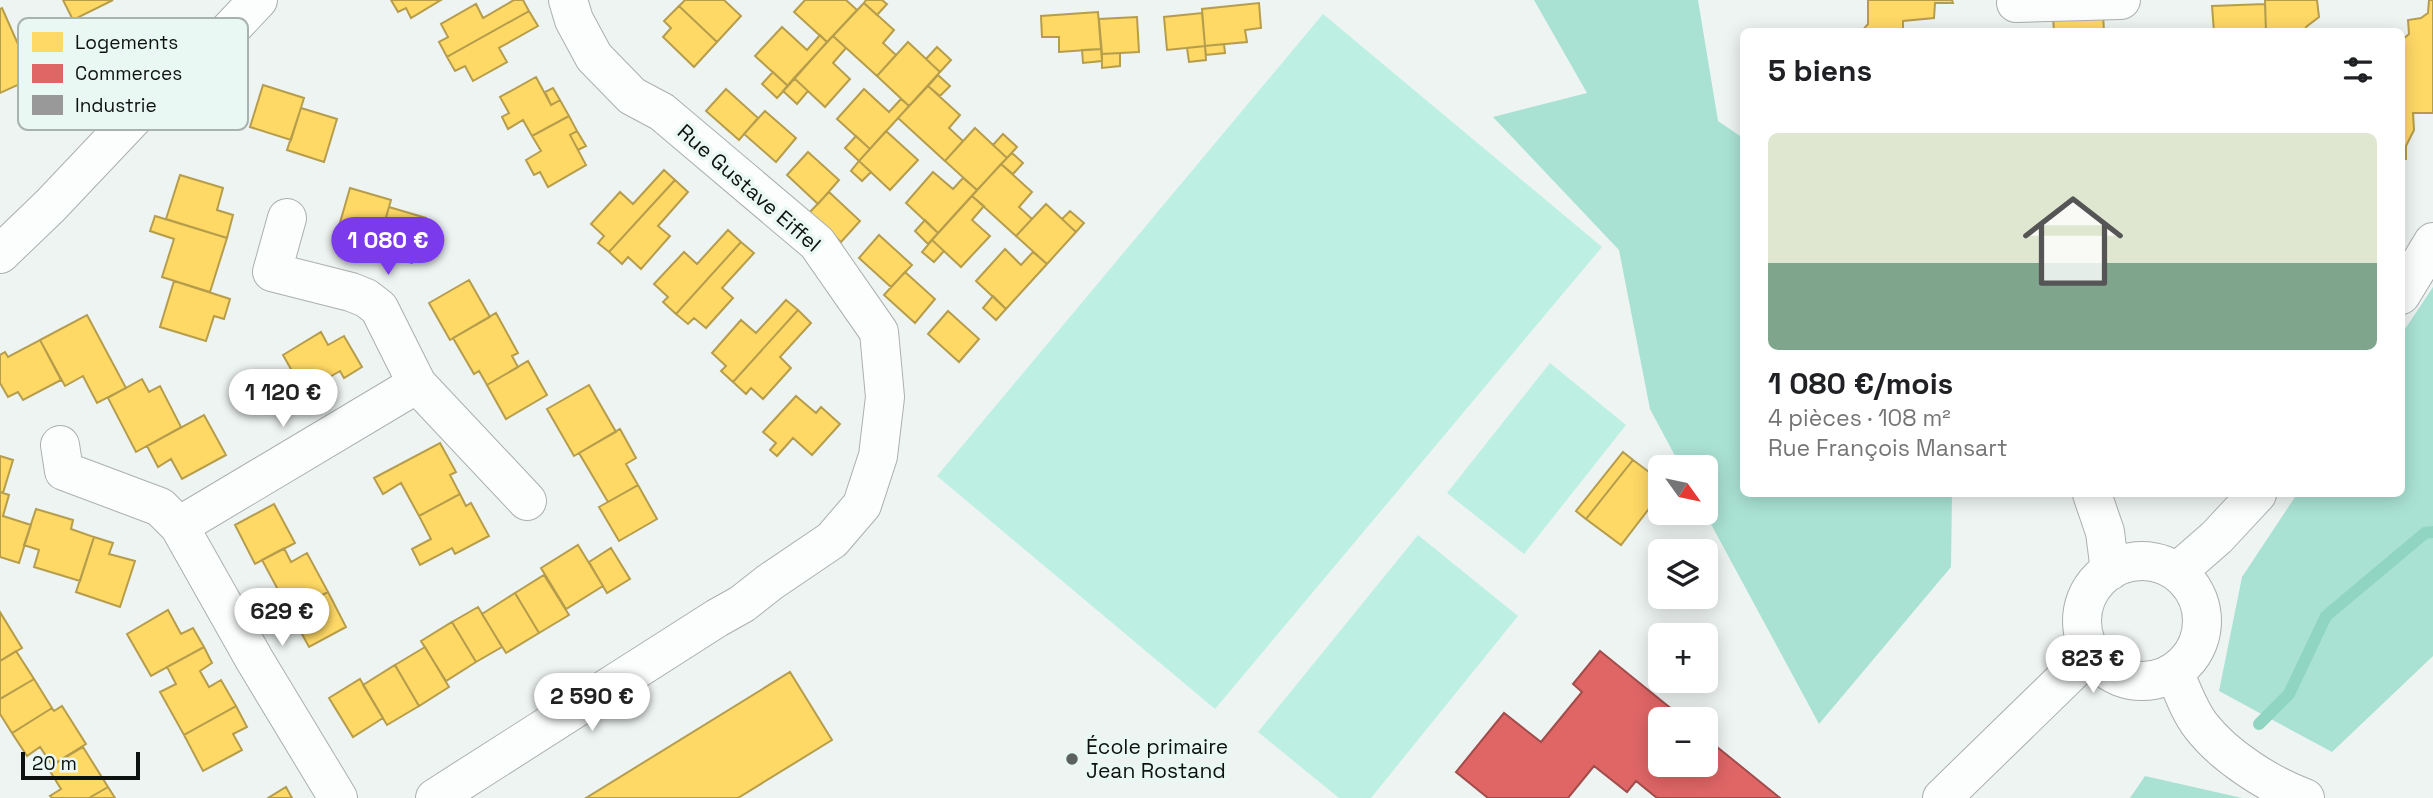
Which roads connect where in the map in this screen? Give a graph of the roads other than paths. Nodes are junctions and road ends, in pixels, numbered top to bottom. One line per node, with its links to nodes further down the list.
1 (258, 0): 5 (street)
2 (2121, 0): 4 (street)
3 (570, 1): 22 (street, Rue Gustave Eiffel)
4 (2017, 11)
5 (241, 18)
6 (122, 130): 9 (street)
7 (287, 218): 11 (street)
8 (2433, 242): 10 (street)
9 (0, 254)
10 (2405, 288)
11 (417, 384): 15 (street); 16 (street)
12 (60, 445): 16 (street)
13 (2093, 497): 17 (street)
14 (2254, 497): 18 (street)
15 (527, 502)
16 (179, 526): 21 (street)
17 (2110, 571): 18 (street); 19 (street)
18 (2177, 572): 20 (street)
19 (2091, 653): 20 (street); 23 (street)
20 (2174, 672): 24 (street)
21 (338, 798)
22 (435, 798)
23 (1942, 798)
24 (2305, 798)

